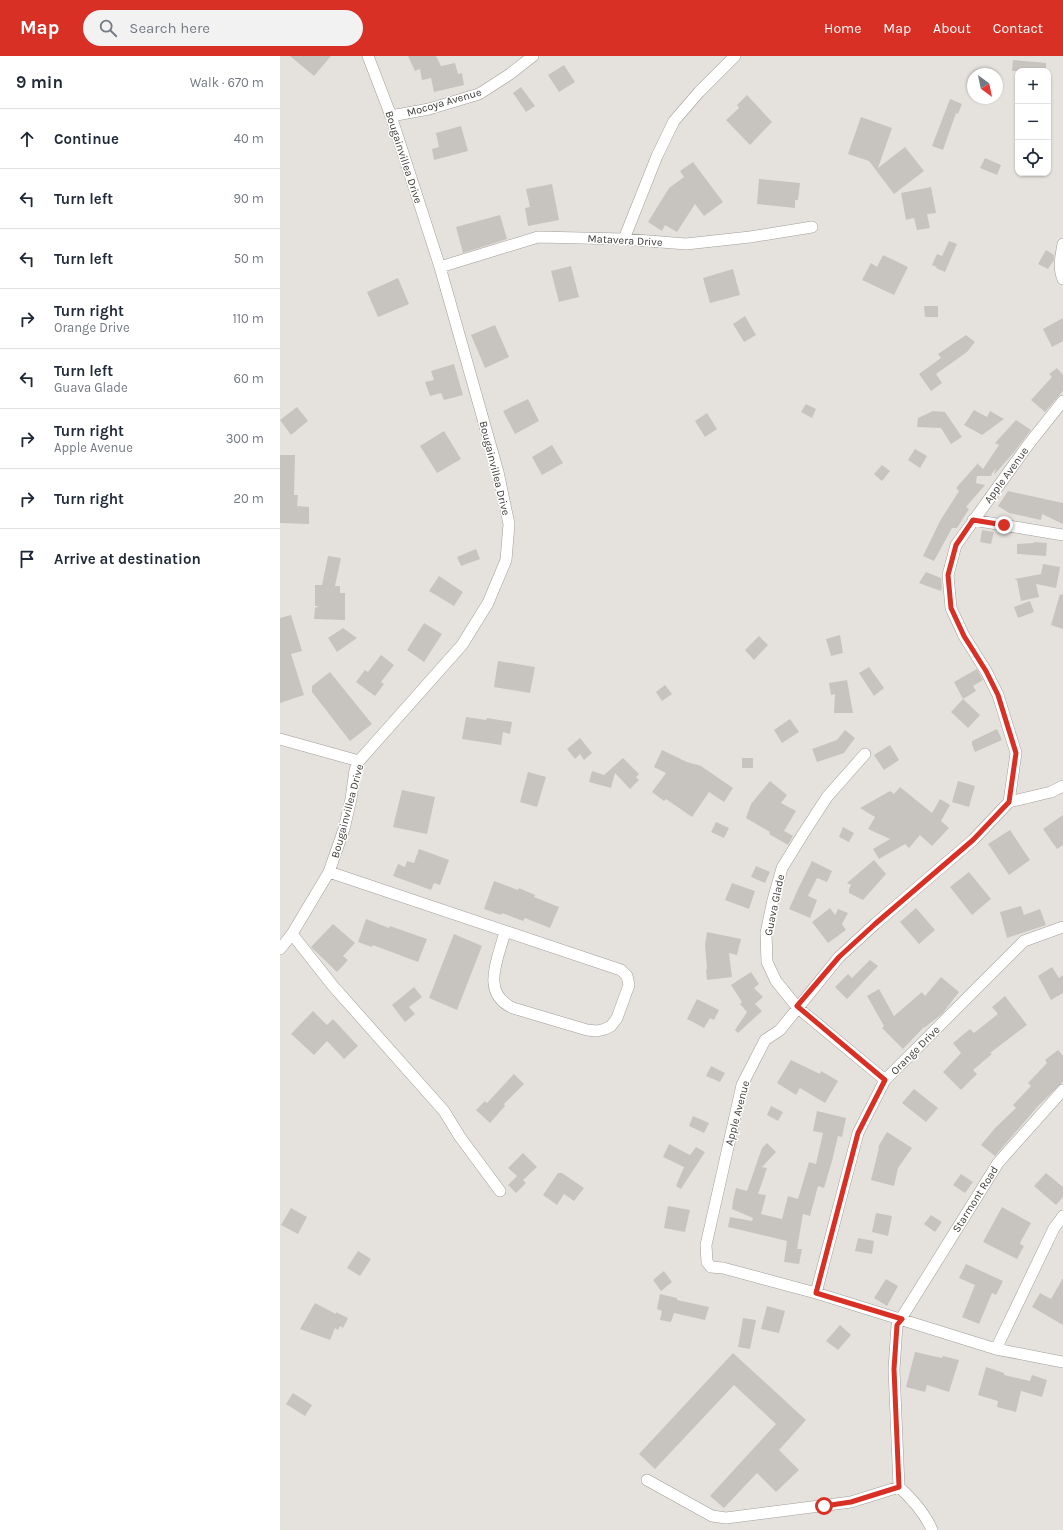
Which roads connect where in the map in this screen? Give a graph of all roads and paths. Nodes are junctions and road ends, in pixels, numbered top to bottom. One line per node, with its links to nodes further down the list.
1 (368, 56): 4 (street, Bougainvillea Drive)
2 (533, 56): 4 (street, Mocoya Avenue)
3 (735, 56): 6 (street)
4 (391, 116): 8 (street, Bougainvillea Drive)
5 (812, 227): 6 (street, Matavera Drive)
6 (624, 239): 8 (street, Matavera Drive)
7 (1063, 244): 9 (street)
8 (440, 267): 15 (street, Bougainvillea Drive)
9 (1063, 279)
10 (1063, 401): 11 (street, Apple Avenue)
11 (973, 520): 12 (street); 17 (street, Apple Avenue)
12 (1063, 535)
13 (280, 739): 15 (street)
14 (865, 754): 23 (street, Guava Glade)
15 (359, 761): 18 (street, Bougainvillea Drive)
16 (1063, 786): 17 (street)
17 (1009, 802): 23 (street, Apple Avenue)
18 (329, 872): 20 (street); 21 (street, Bougainvillea Drive)
19 (1063, 927): 24 (street, Orange Drive)
20 (505, 932): 20 (street)
21 (292, 934): 22 (street, Bougainvillea Drive); 26 (street)
22 (280, 949)
23 (797, 1006): 24 (street, Guava Glade); 28 (street, Apple Avenue)
24 (885, 1080): 28 (street, Orange Drive)
25 (1063, 1090): 29 (street, Starmont Road)
26 (500, 1191)
27 (1063, 1216): 30 (street)
28 (816, 1293): 29 (street)
29 (902, 1319): 30 (street); 33 (street, Starmont Road)
30 (996, 1349): 31 (street)
31 (1063, 1362)
32 (647, 1480): 33 (street)
33 (899, 1487): 34 (street)
34 (932, 1530)

